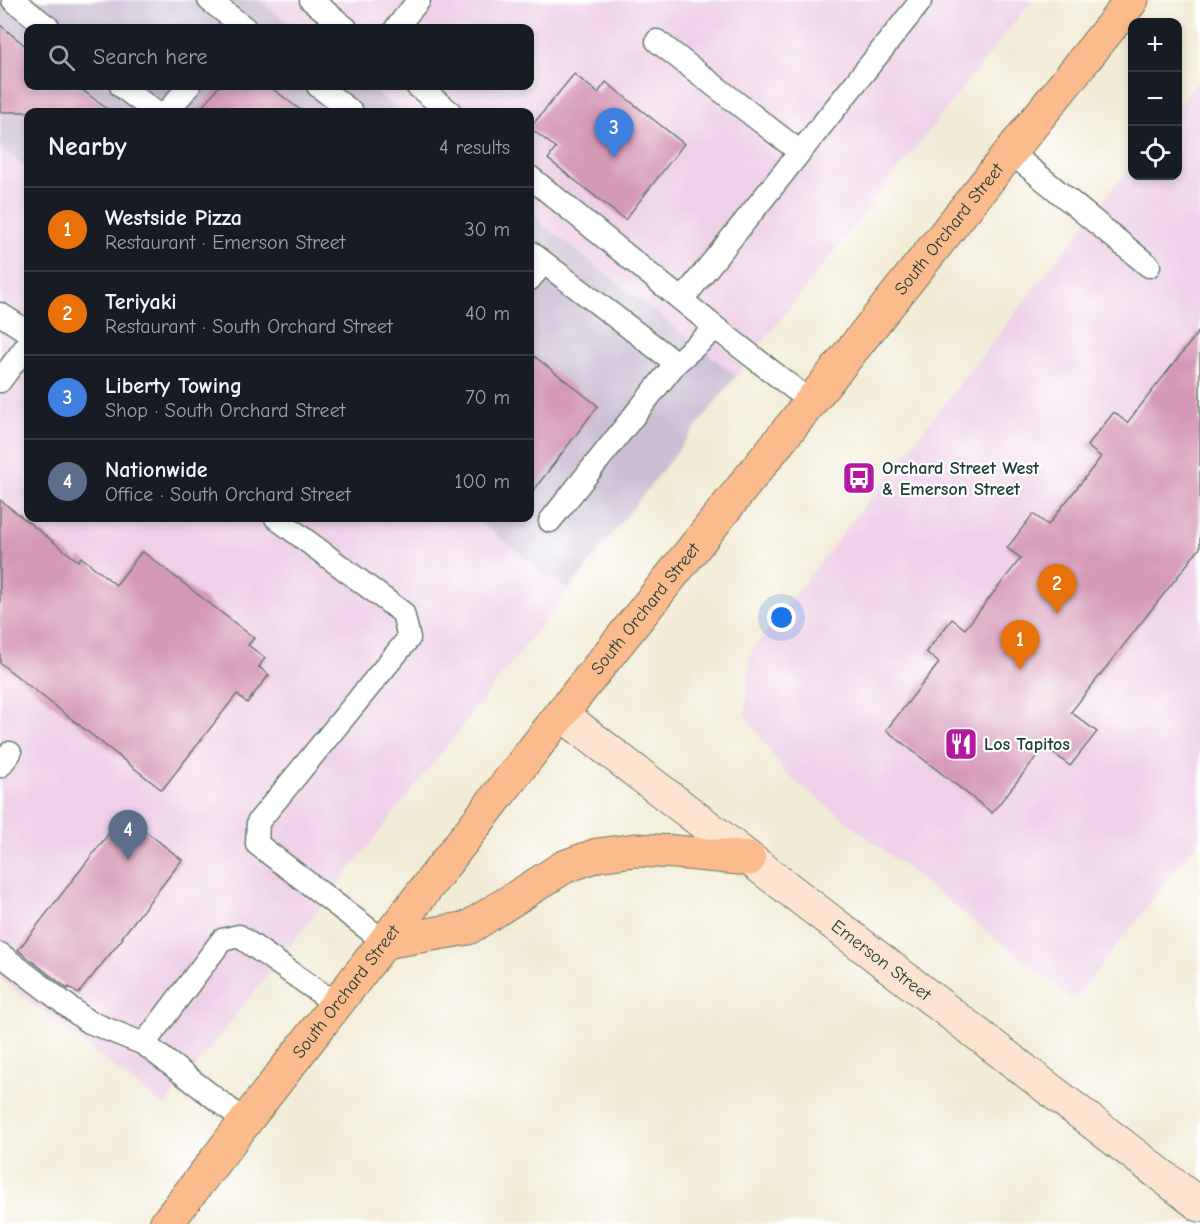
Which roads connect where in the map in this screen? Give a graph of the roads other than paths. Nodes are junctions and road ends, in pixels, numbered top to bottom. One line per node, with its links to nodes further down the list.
1 (13, 0): 7 (lane)
2 (209, 0): 8 (lane)
3 (311, 0): 9 (lane)
4 (419, 0): 10 (lane)
5 (1128, 1): 21 (main road, South Orchard Street)
6 (920, 2): 20 (lane)
7 (44, 24)
8 (237, 24)
9 (341, 24)
10 (399, 24)
11 (657, 41): 20 (lane)
12 (126, 90): 16 (lane)
13 (185, 90): 17 (lane)
14 (323, 90): 18 (lane)
15 (422, 90): 19 (lane)
16 (150, 108)
17 (170, 108)
18 (347, 108)
19 (445, 108)
20 (800, 152): 25 (lane)
21 (1010, 152): 24 (lane); 32 (main road, South Orchard Street)
22 (534, 180): 25 (lane)
23 (534, 265): 30 (lane)
24 (1149, 266)
25 (682, 300): 27 (lane)
26 (0, 314): 28 (lane)
27 (716, 328): 30 (lane); 32 (lane)
28 (24, 329)
29 (24, 349): 31 (lane)
30 (676, 363): 33 (lane)
31 (0, 381)
32 (811, 402): 35 (main road, South Orchard Street)
33 (550, 521)
34 (281, 522): 37 (lane)
35 (561, 714): 36 (main road, Emerson Street); 37 (main road, South Orchard Street)
36 (749, 859): 37 (main road); 42 (main road, Emerson Street)
37 (385, 942): 39 (main road, South Orchard Street)
38 (0, 954): 40 (lane)
39 (336, 1004): 40 (lane); 41 (main road, South Orchard Street)
40 (144, 1044): 41 (lane)
41 (245, 1121): 43 (main road, South Orchard Street)
42 (1200, 1205)
43 (166, 1224)

